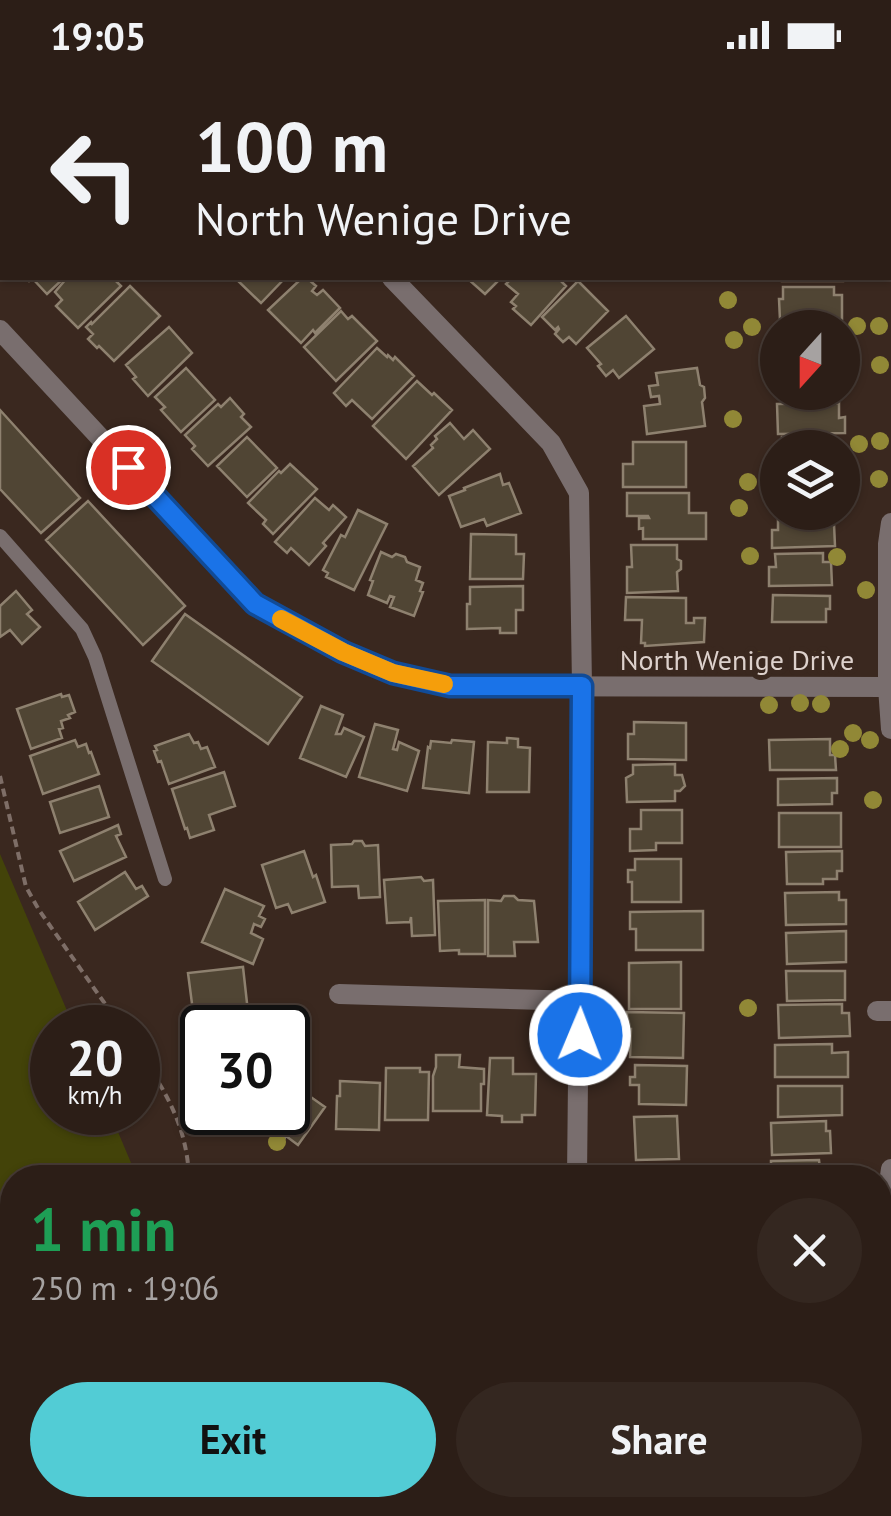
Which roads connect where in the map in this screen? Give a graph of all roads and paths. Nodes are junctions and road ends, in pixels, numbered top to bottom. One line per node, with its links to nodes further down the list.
1 (394, 280): 5 (street)
2 (0, 330): 5 (street, North Wenige Drive)
3 (891, 524): 6 (street)
4 (0, 536): 9 (lane)
5 (582, 686): 6 (street, North Wenige Drive); 11 (street)
6 (890, 687): 7 (street)
7 (891, 729)
8 (0, 776): 12 (path)
9 (165, 879)
10 (339, 994): 11 (street)
11 (580, 1002): 15 (street)
12 (106, 1005)
13 (160, 1083): 14 (path)
14 (189, 1165)
15 (577, 1165)

